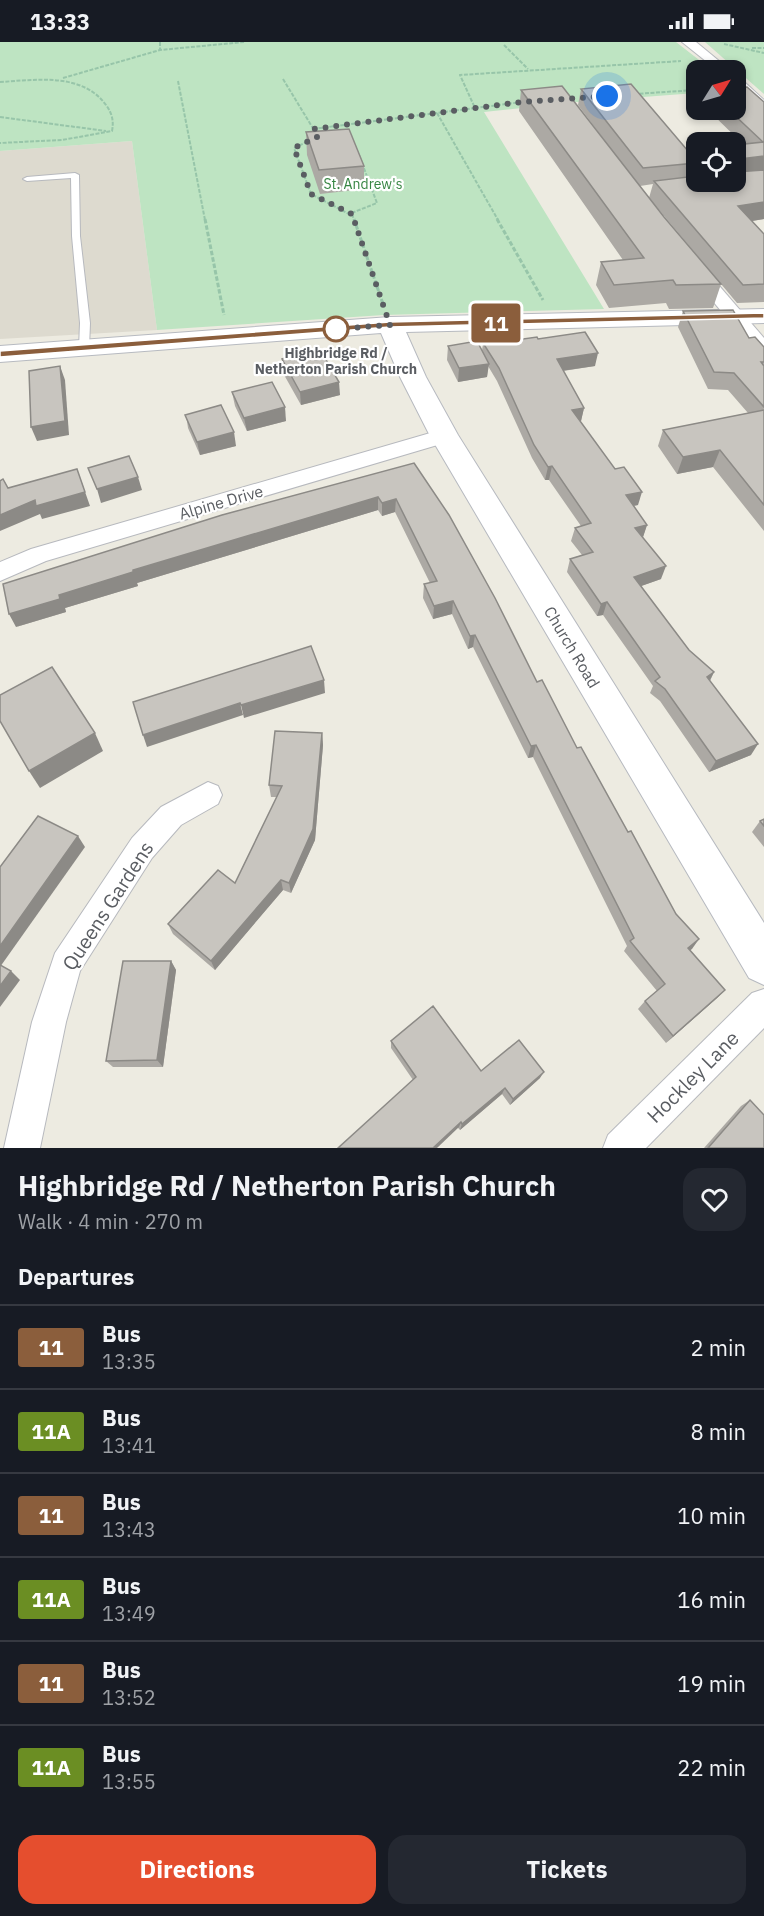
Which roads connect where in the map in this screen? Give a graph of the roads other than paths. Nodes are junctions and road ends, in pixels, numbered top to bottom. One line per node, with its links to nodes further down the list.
1 (688, 42): 2 (street)
2 (711, 60)
3 (746, 91): 4 (street)
4 (764, 107)
5 (27, 179): 10 (lane)
6 (690, 263): 7 (street)
7 (733, 316): 8 (street); 9 (street); 11 (street)
8 (764, 316)
9 (390, 325): 10 (street); 13 (street, Church Road)
10 (84, 348): 12 (street)
11 (764, 350)
12 (0, 354)
13 (444, 436): 14 (street, Alpine Drive); 16 (street, Church Road)
14 (0, 572)
15 (208, 795): 18 (street, Queens Gardens)
16 (764, 963)
17 (764, 1005): 19 (street, Hockley Lane)
18 (22, 1148)
19 (621, 1148)

